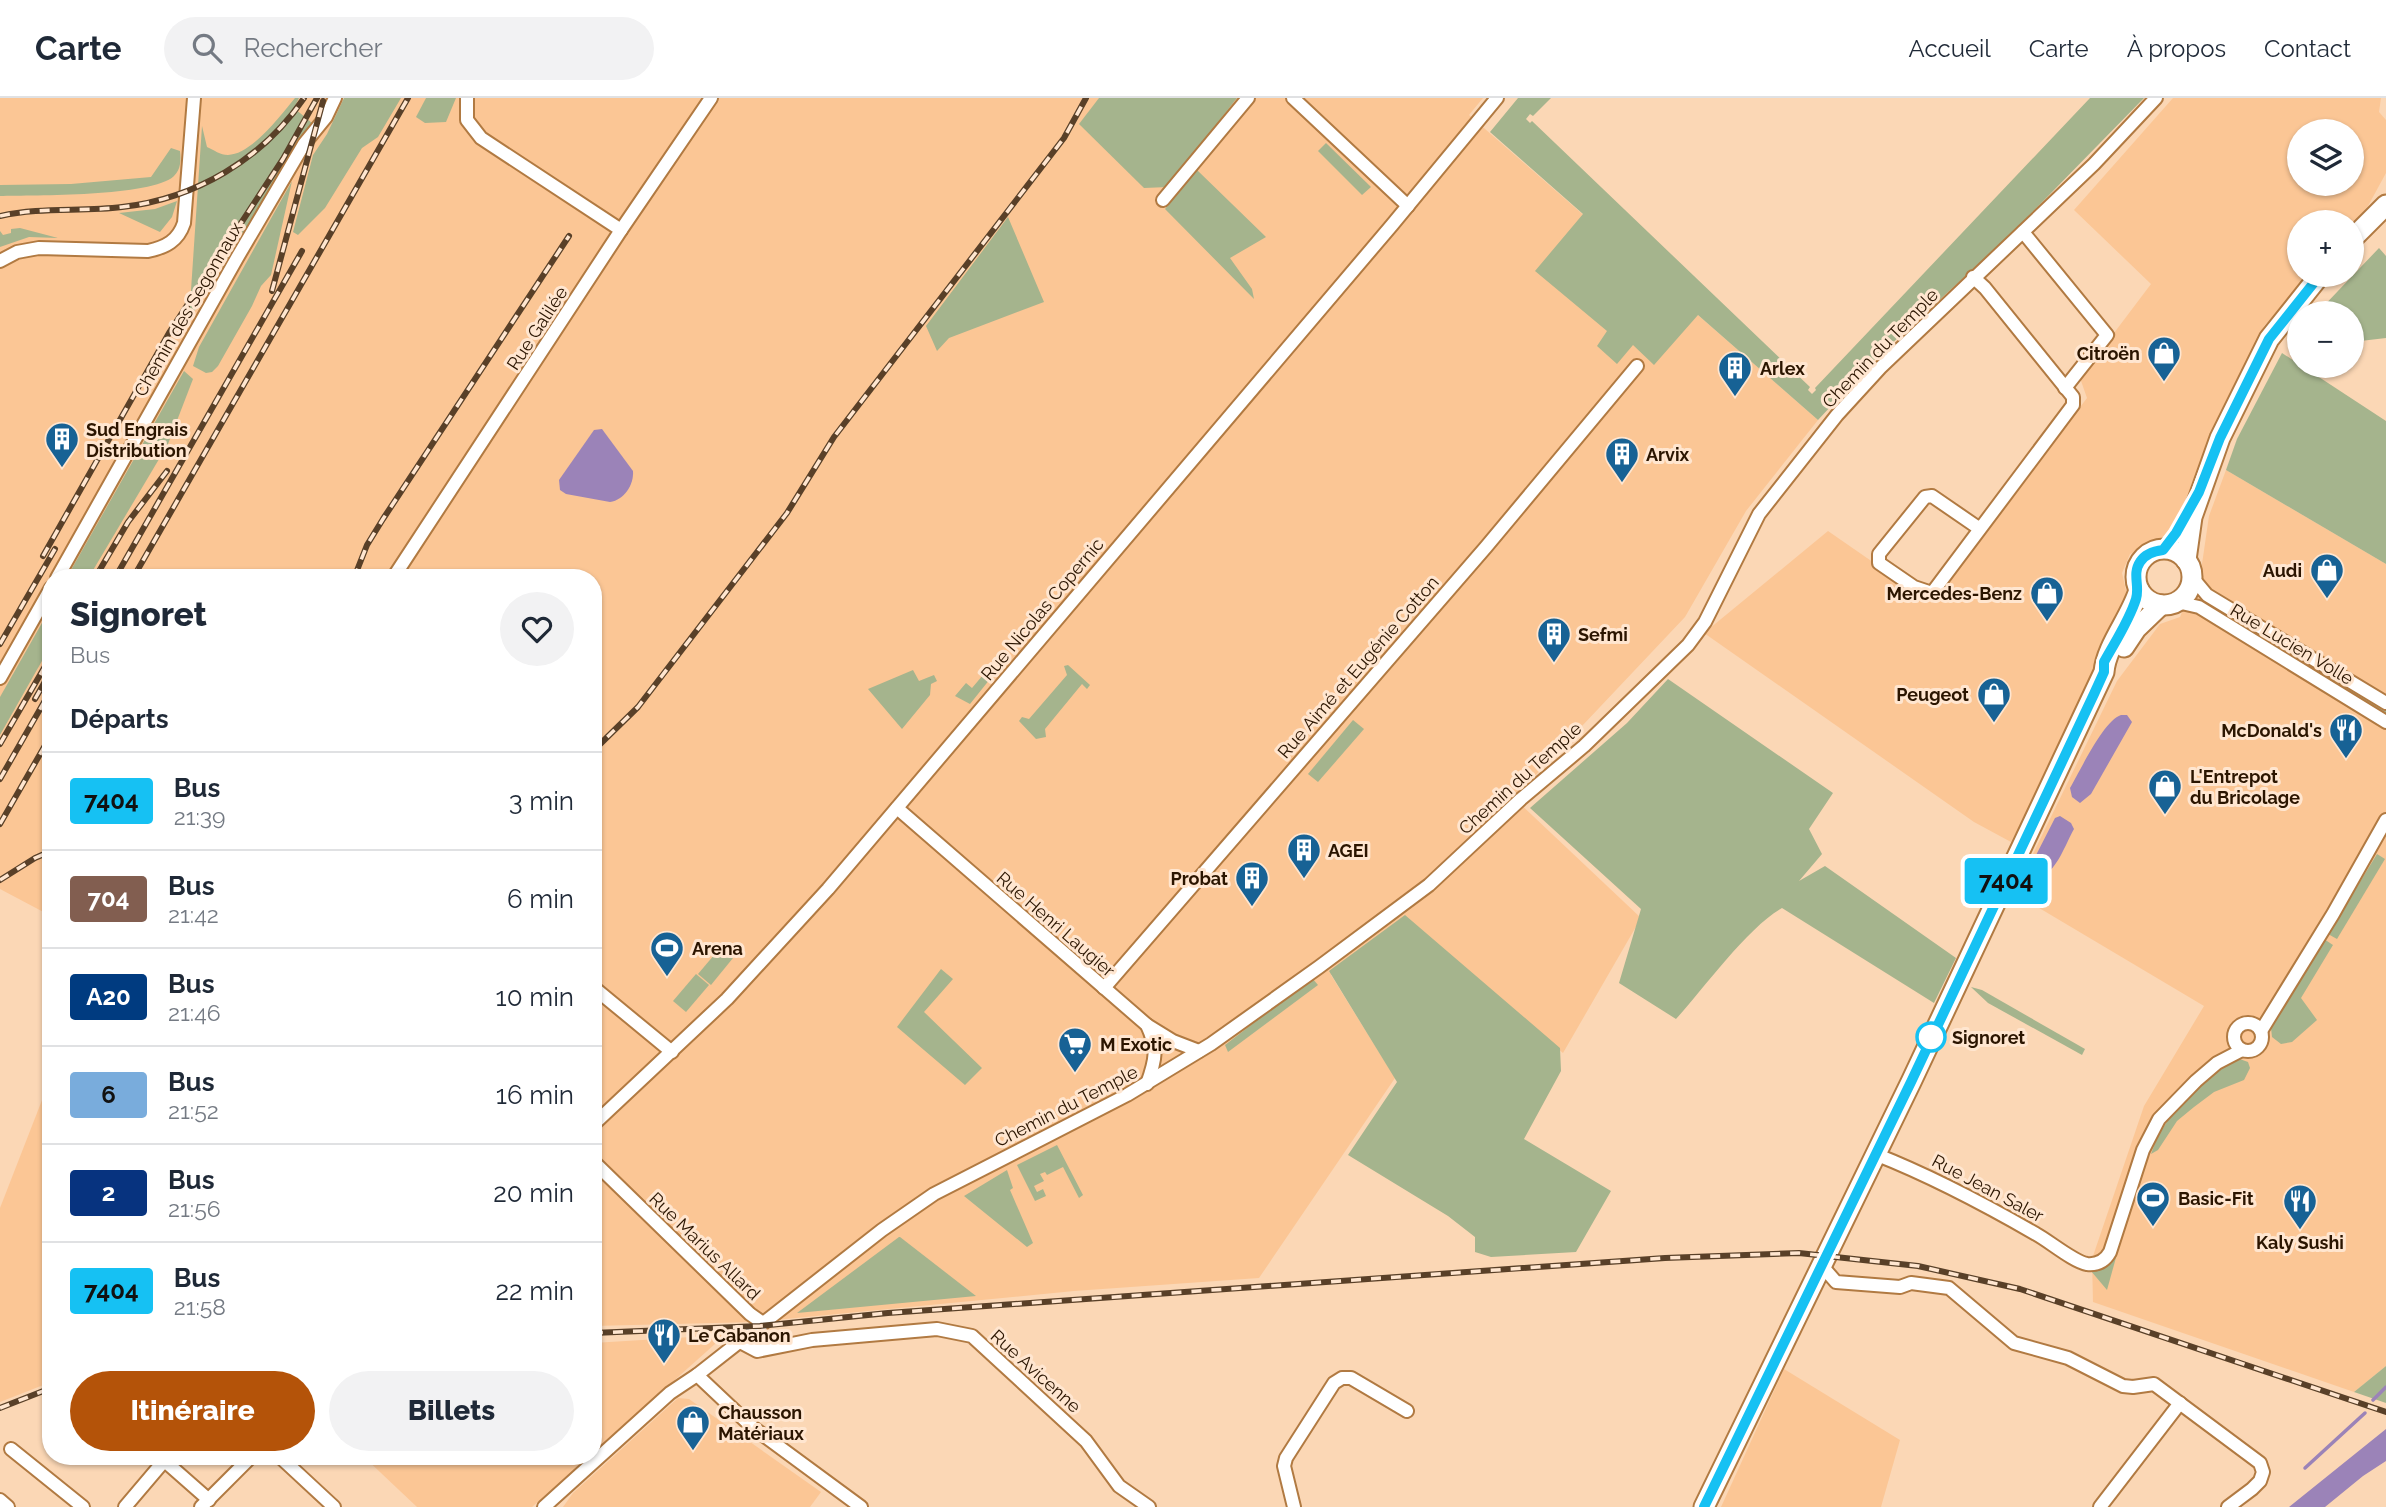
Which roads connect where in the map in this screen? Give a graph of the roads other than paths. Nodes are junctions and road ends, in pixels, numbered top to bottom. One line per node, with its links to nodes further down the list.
1 (194, 98): 15 (street)
2 (335, 98): 24 (street, Chemin des Segonnaux)
3 (467, 98): 13 (street)
4 (711, 98): 13 (street, Rue Galilée)
5 (1248, 98): 9 (street)
6 (1293, 98): 11 (street)
7 (1497, 98): 11 (street, Rue Nicolas Copernic)
8 (2156, 98): 14 (street, Chemin du Temple)
9 (1163, 200)
10 (2383, 205): 12 (main road)
11 (1408, 206): 33 (street, Rue Nicolas Copernic)
12 (2364, 226)
13 (621, 230): 25 (street, Rue Galilée)
14 (2023, 232): 16 (street, Chemin du Temple); 19 (street)
15 (0, 261)
16 (1973, 277): 19 (street); 41 (street, Chemin du Temple)
17 (2310, 287): 20 (main road)
18 (1637, 366): 35 (street, Rue Aimé et Eugénie Cotton)
19 (2065, 388): 21 (street)
20 (2199, 492): 22 (main road); 23 (main road)
21 (1980, 529): 21 (street)
22 (2163, 550): 23 (main road); 26 (main road)
23 (2189, 568): 27 (main road); 31 (street)
24 (62, 569)
25 (399, 569)
26 (2139, 590): 27 (main road); 29 (main road)
27 (2169, 603): 29 (main road); 32 (street, Rue Lucien Volle)
28 (42, 604): 30 (street)
29 (2104, 672): 46 (main road)
30 (0, 678)
31 (2386, 703)
32 (2386, 722)
33 (897, 808): 35 (street, Rue Henri Laugier); 42 (street, Rue Nicolas Copernic)
34 (2386, 820): 38 (street)
35 (1104, 988): 37 (street, Rue Henri Laugier)
36 (602, 994): 42 (street)
37 (1147, 1025): 41 (street, Rue Henri Laugier); 44 (street)
38 (2258, 1028): 39 (street); 40 (street)
39 (2234, 1038): 40 (street); 43 (street)
40 (2242, 1050): 43 (street)
41 (1199, 1051): 44 (street, Chemin du Temple)
42 (672, 1052): 45 (street, Rue Nicolas Copernic)
43 (2217, 1063): 46 (street, Rue Jean Saler)
44 (1147, 1083): 51 (street, Chemin du Temple)
45 (602, 1117)
46 (1875, 1154): 48 (main road)
47 (602, 1170): 51 (street, Rue Marius Allard)
48 (1822, 1266): 49 (street); 50 (main road)
49 (1836, 1282): 50 (street); 54 (street)
50 (1812, 1286): 73 (main road)
51 (763, 1323): 52 (street, Rue Marius Allard)
52 (740, 1342): 53 (street, Rue Marius Allard); 71 (street, Rue Avicenne)
53 (697, 1376): 57 (street, Rue Marius Allard); 70 (street)
54 (2180, 1403): 74 (street); 75 (street)
55 (1407, 1411): 72 (street)
56 (11, 1449): 66 (street)
57 (602, 1455)
58 (157, 1465): 67 (street)
59 (169, 1465): 64 (street)
60 (244, 1465): 64 (street)
61 (289, 1465): 68 (street)
62 (590, 1465): 69 (street, Rue Marius Allard)
63 (0, 1500): 65 (street)
64 (205, 1503)
65 (8, 1507)
66 (83, 1507)
67 (125, 1507)
68 (334, 1507)
69 (544, 1507)
70 (861, 1507)
71 (1149, 1507)
72 (1294, 1507)
73 (1704, 1507)
74 (2100, 1507)
75 (2228, 1507)

